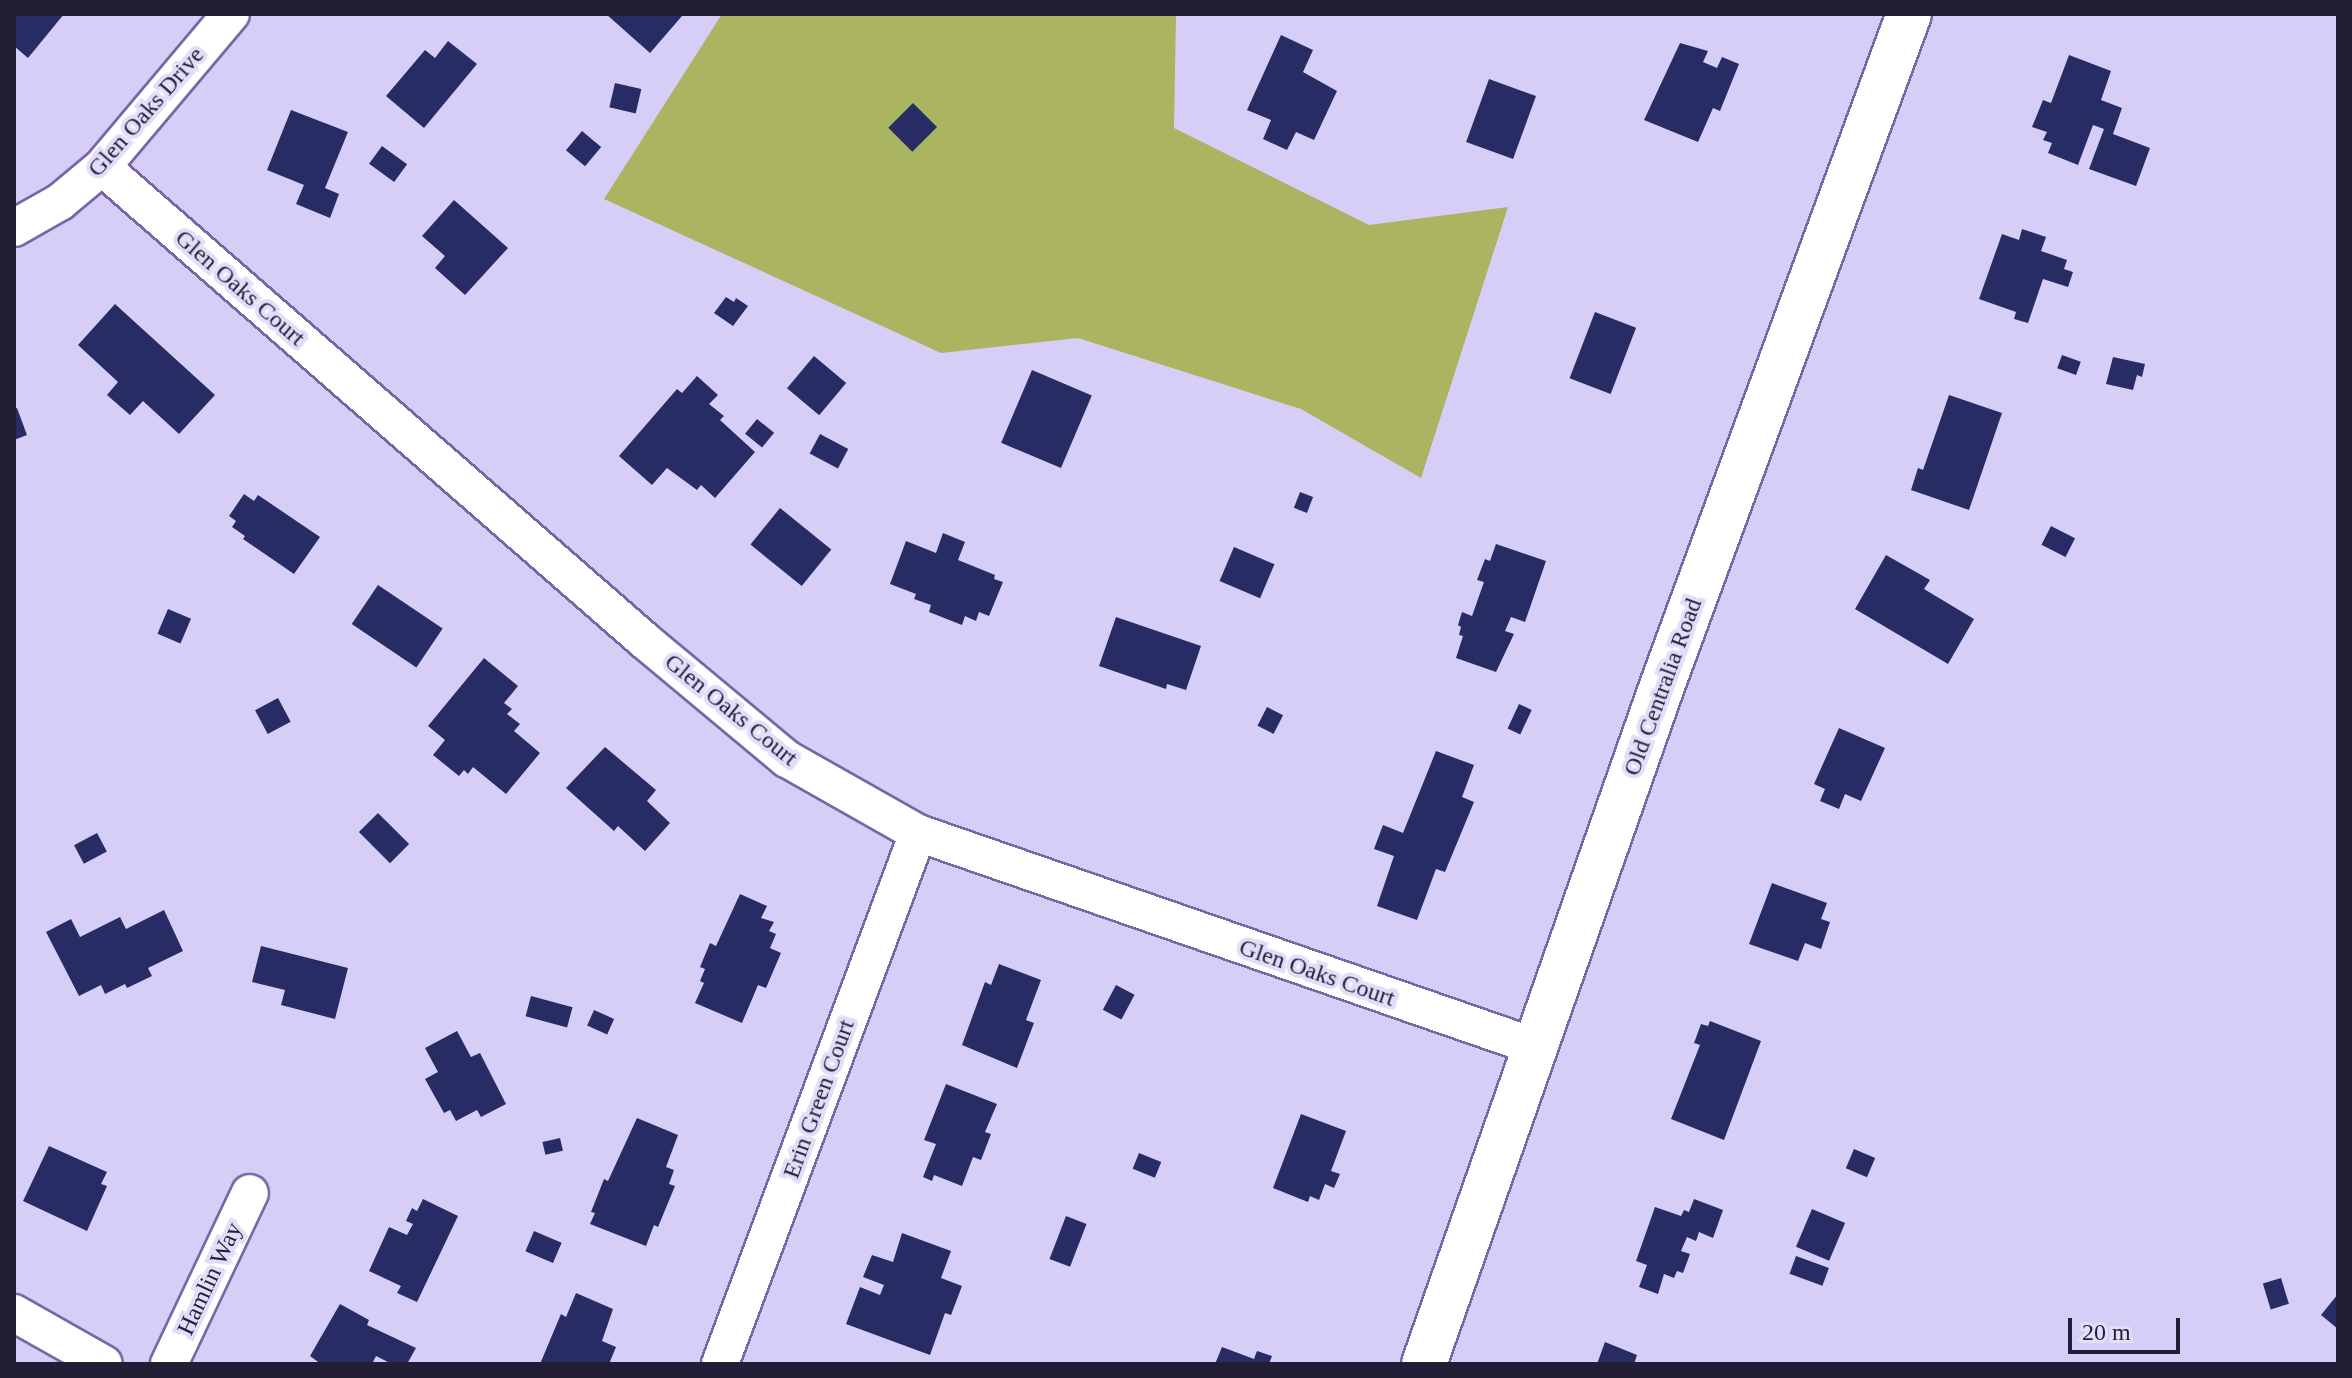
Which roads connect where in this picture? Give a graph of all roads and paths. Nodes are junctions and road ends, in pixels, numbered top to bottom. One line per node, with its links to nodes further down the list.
1 (231, 14): 3 (street, Glen Oaks Drive)
2 (1909, 14): 6 (street, Old Centralia Road)
3 (102, 167): 4 (street, Glen Oaks Drive); 5 (street, Glen Oaks Court)
4 (14, 228)
5 (918, 833): 6 (street, Glen Oaks Court); 11 (street, Erin Green Court)
6 (1536, 1047): 12 (street, Old Centralia Road)
7 (250, 1193): 10 (street, Hamlin Way)
8 (14, 1313): 9 (street)
9 (104, 1364)
10 (169, 1364)
11 (720, 1364)
12 (1424, 1364)

